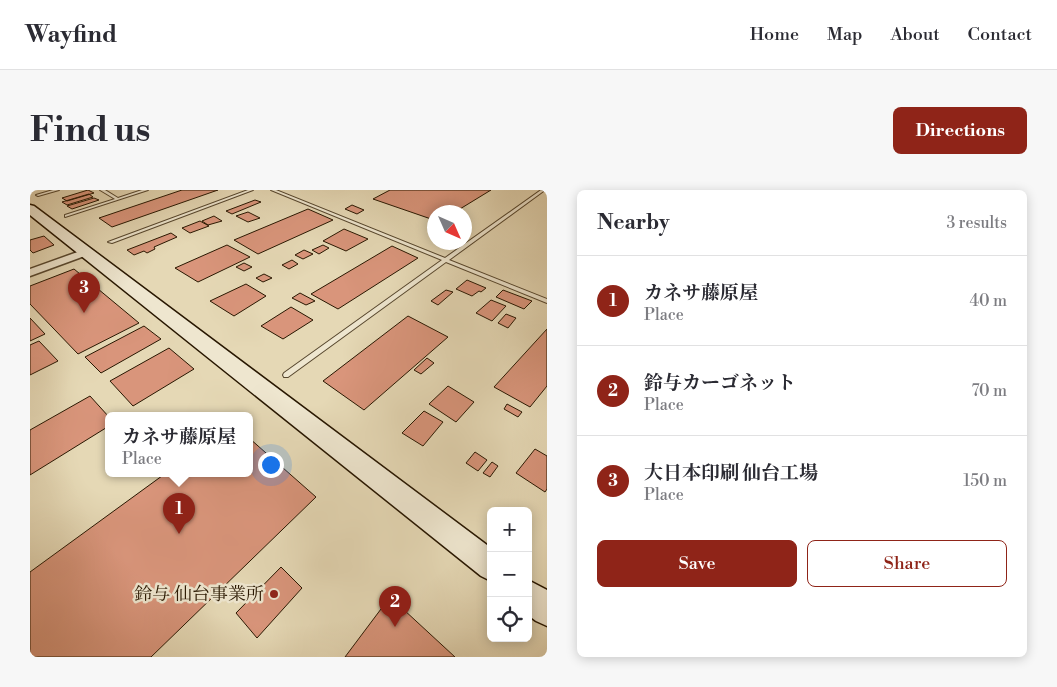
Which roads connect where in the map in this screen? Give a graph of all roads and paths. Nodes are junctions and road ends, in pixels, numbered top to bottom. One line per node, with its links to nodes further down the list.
1 (57, 190): 9 (lane)
2 (102, 190): 8 (lane)
3 (146, 190): 8 (lane)
4 (251, 190): 11 (lane)
5 (273, 190): 13 (lane)
6 (543, 190): 7 (lane); 13 (lane)
7 (547, 192)
8 (118, 199): 10 (lane)
9 (34, 202): 12 (street)
10 (66, 216)
11 (110, 242)
12 (86, 252): 14 (street); 17 (street)
13 (445, 260): 15 (lane); 16 (lane)
14 (30, 273)
15 (547, 302)
16 (286, 374)
17 (487, 563)
18 (531, 597): 19 (street)
19 (547, 610)

